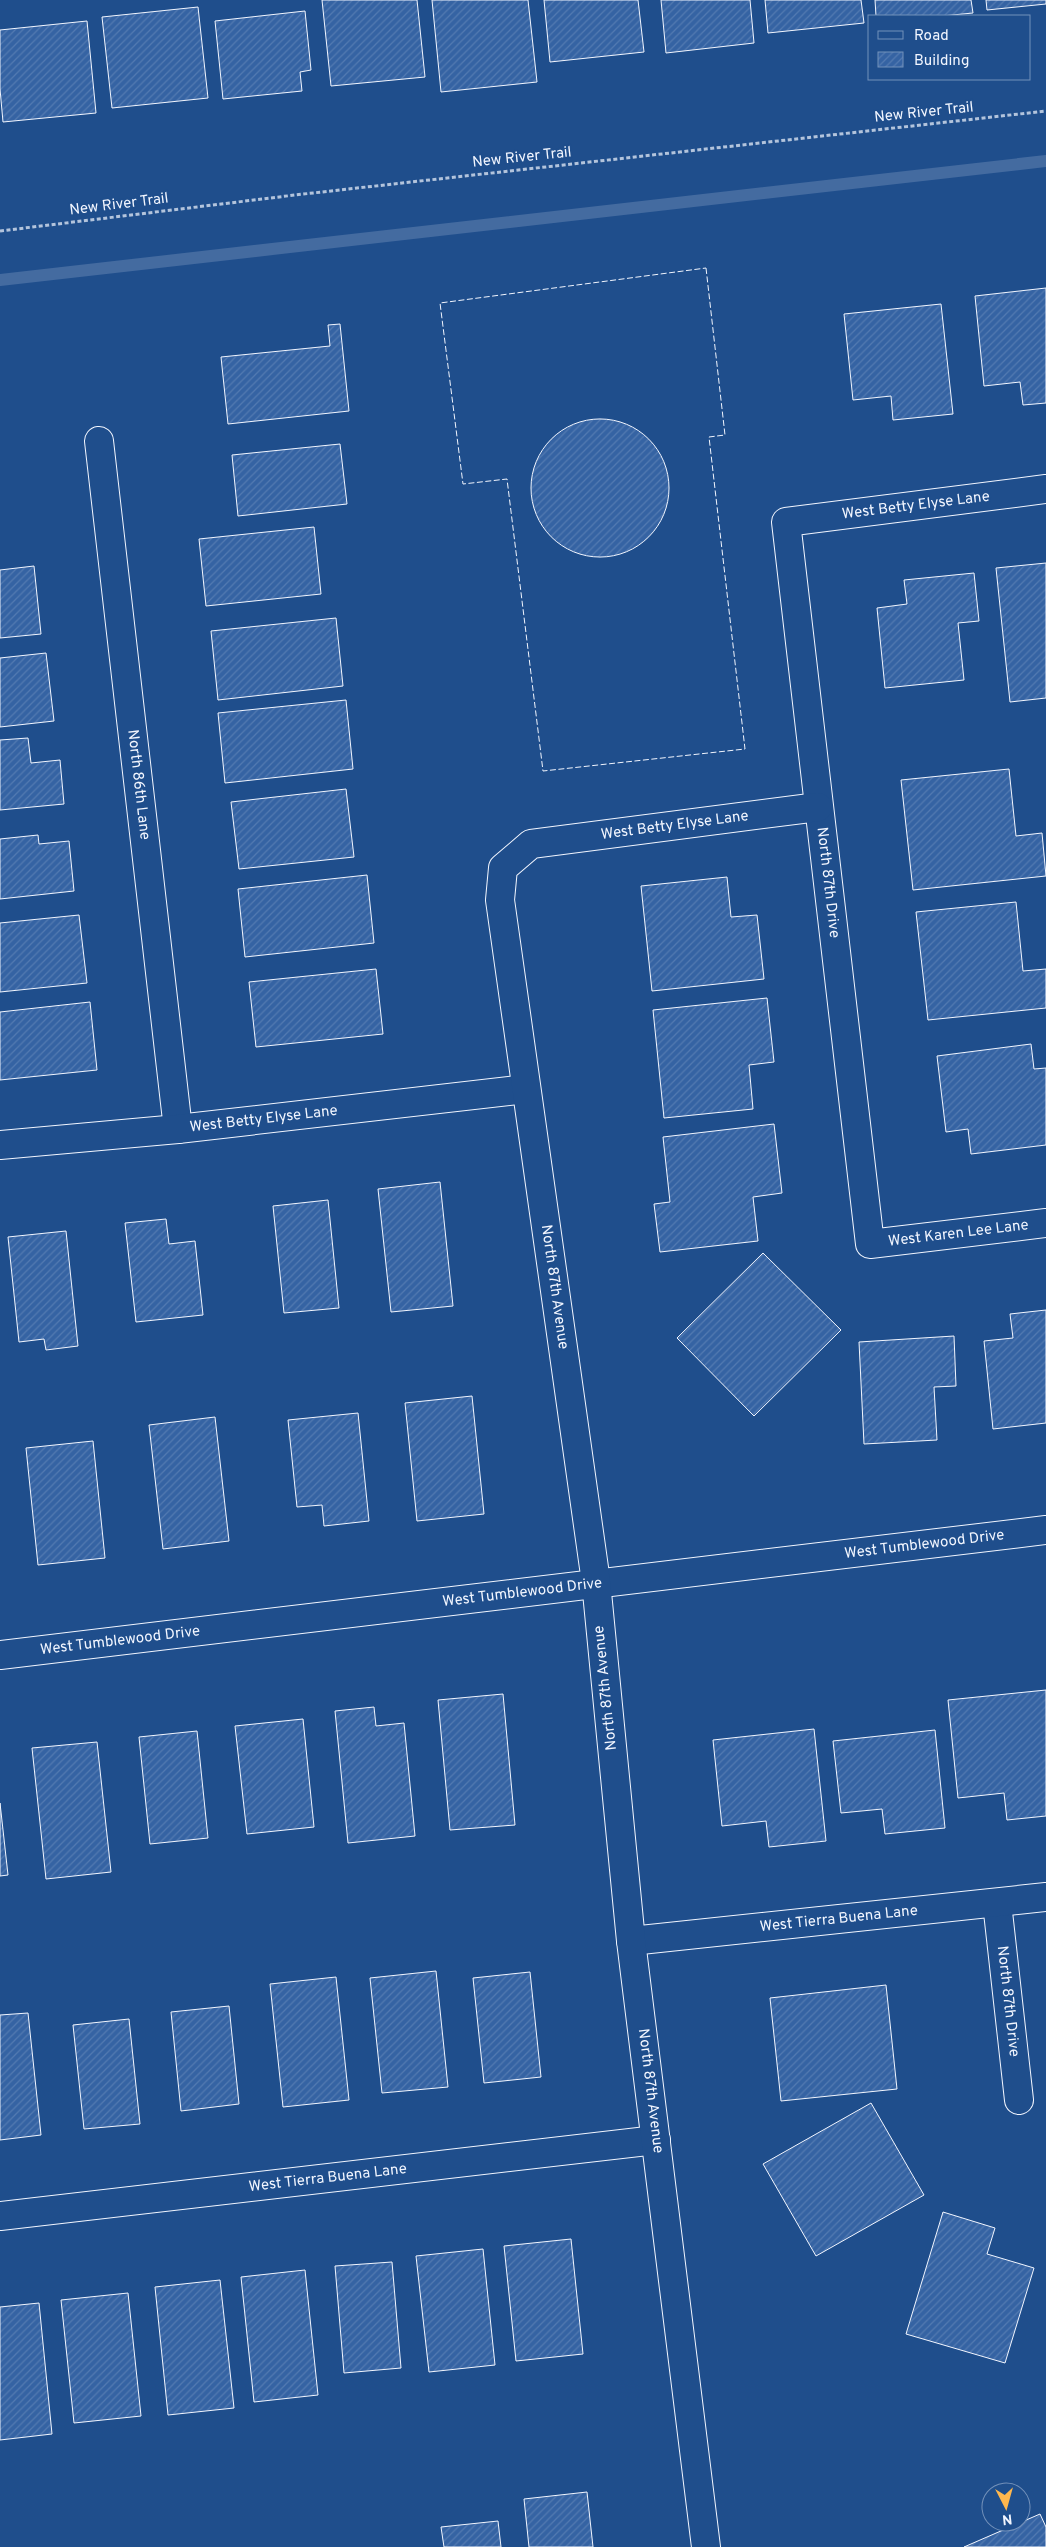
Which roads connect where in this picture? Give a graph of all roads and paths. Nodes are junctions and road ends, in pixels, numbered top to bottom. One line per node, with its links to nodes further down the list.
1 (1046, 111): 2 (path, New River Trail)
2 (0, 231)
3 (99, 441): 9 (street, North 86th Lane)
4 (1046, 490): 5 (street, West Betty Elyse Lane)
5 (786, 522): 6 (street, North 87th Drive)
6 (818, 807): 7 (street, West Betty Elyse Lane); 12 (street, North 87th Drive)
7 (531, 844): 8 (street, North 87th Avenue)
8 (526, 1089): 9 (street, West Betty Elyse Lane); 14 (street, North 87th Avenue)
9 (178, 1128): 10 (street, West Betty Elyse Lane)
10 (0, 1145)
11 (1046, 1223): 12 (street, West Karen Lee Lane)
12 (870, 1244)
13 (1046, 1530): 14 (street, West Tumblewood Drive)
14 (596, 1582): 15 (street, West Tumblewood Drive); 18 (street, North 87th Avenue)
15 (0, 1655)
16 (1046, 1897): 17 (street, West Tierra Buena Lane)
17 (997, 1903): 18 (street, West Tierra Buena Lane); 19 (street, North 87th Drive)
18 (631, 1941): 20 (street, North 87th Avenue)
19 (1019, 2100)
20 (656, 2140): 21 (street, West Tierra Buena Lane); 22 (street, North 87th Avenue)
21 (0, 2216)
22 (706, 2547)

